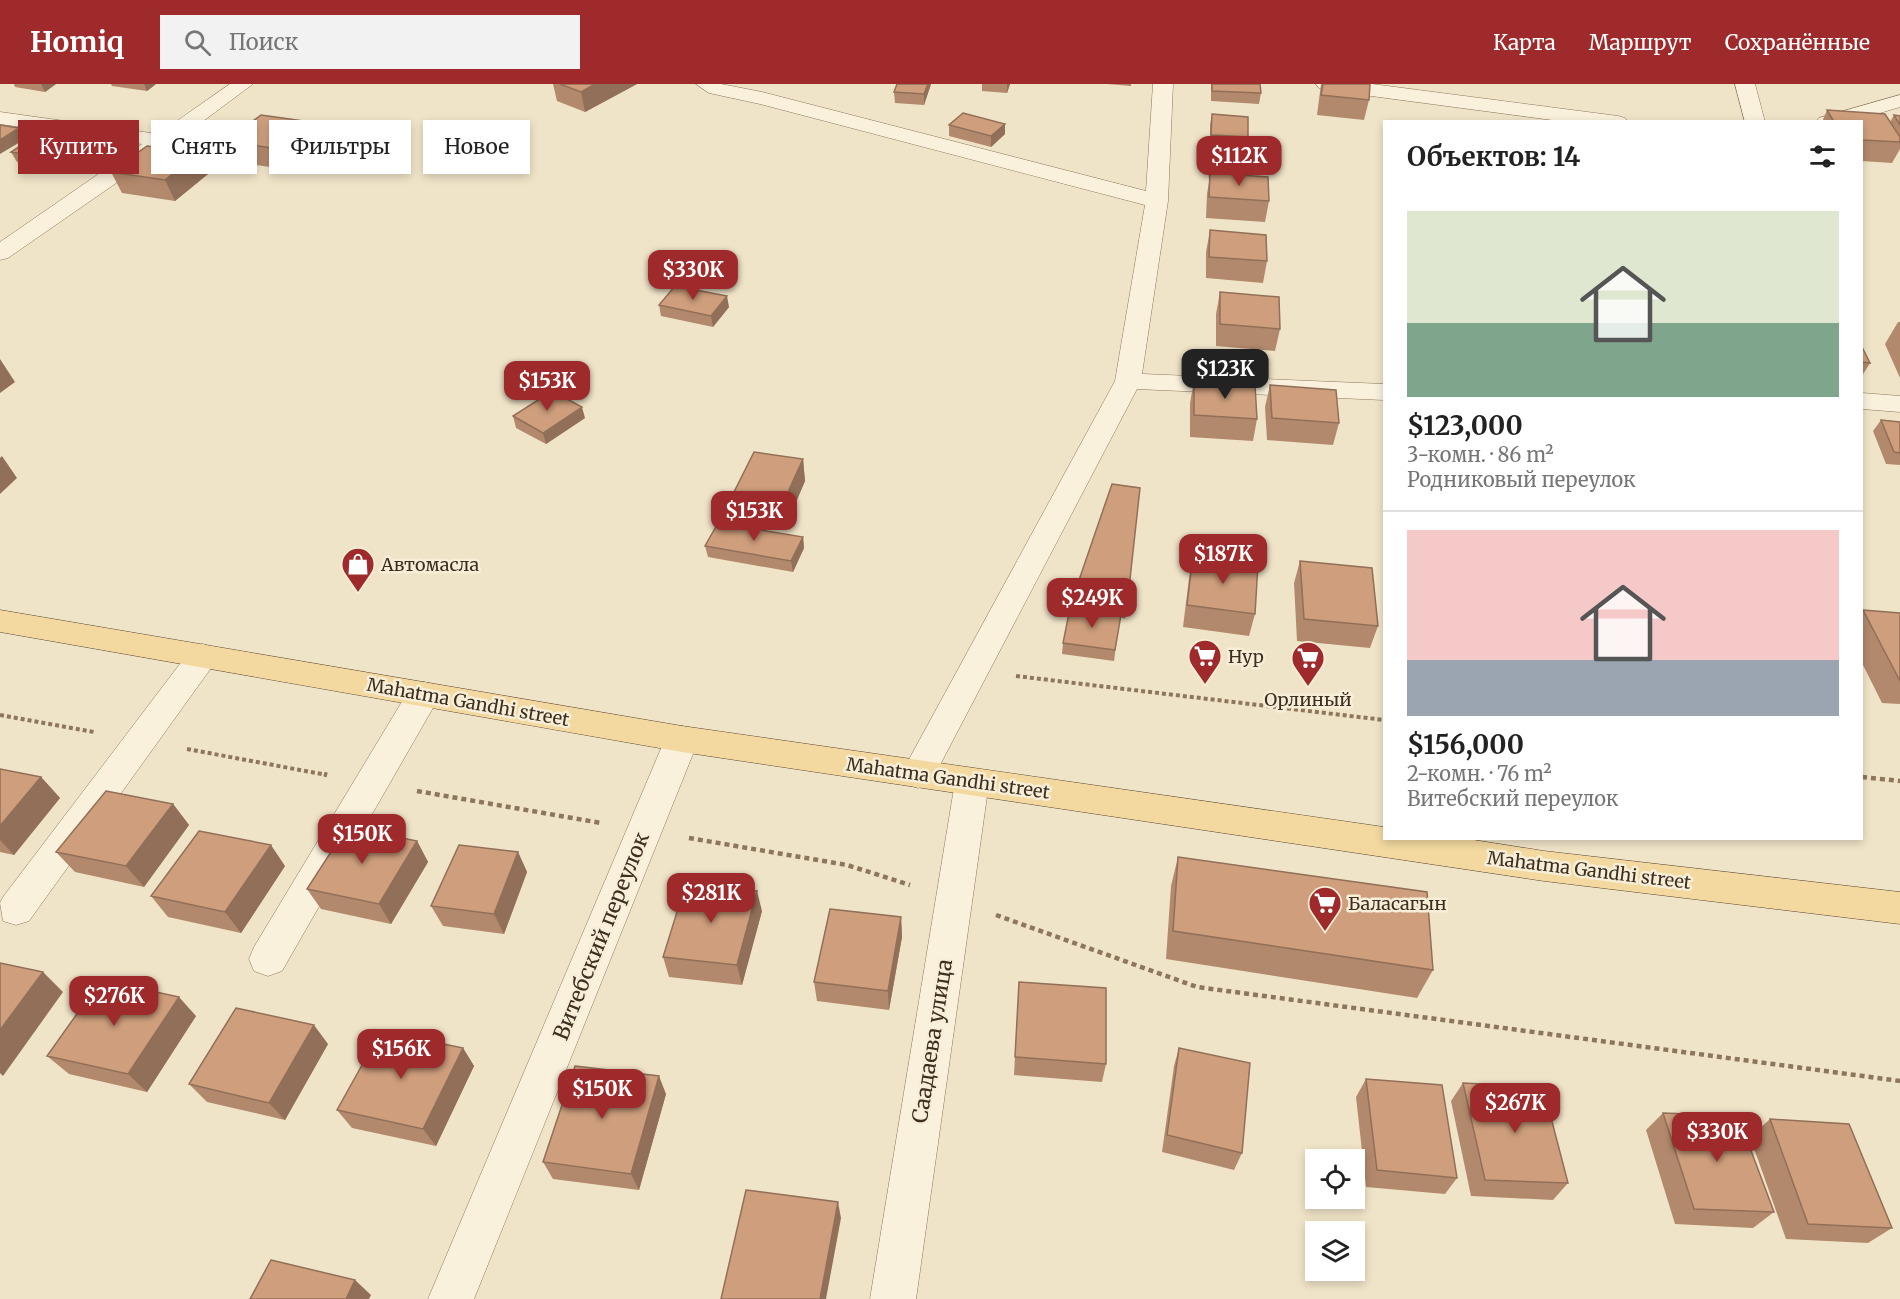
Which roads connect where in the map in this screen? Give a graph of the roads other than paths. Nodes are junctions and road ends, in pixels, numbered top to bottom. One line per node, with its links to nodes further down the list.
1 (243, 84): 8 (street)
2 (706, 84): 14 (street)
3 (1163, 84): 14 (street)
4 (1326, 84): 9 (street)
5 (1745, 84): 10 (street)
6 (1900, 101): 11 (street)
7 (0, 118): 12 (street)
8 (193, 120)
9 (1603, 120)
10 (1754, 120)
11 (1833, 120)
12 (151, 139)
13 (151, 150): 15 (street)
14 (1157, 201): 16 (street)
15 (0, 253)
16 (1128, 381): 17 (street); 24 (street)
17 (1383, 392)
18 (1863, 401): 19 (street)
19 (1900, 404)
20 (0, 621): 21 (main road, Mahatma Gandhi street)
21 (203, 656): 22 (main road, Mahatma Gandhi street); 27 (street)
22 (424, 694): 23 (main road, Mahatma Gandhi street); 28 (street)
23 (682, 739): 24 (main road, Mahatma Gandhi street); 29 (street, Витебский переулок)
24 (918, 774): 25 (main road, Mahatma Gandhi street)
25 (972, 782): 26 (main road, Mahatma Gandhi street); 30 (street, Саадаева улица)
26 (1900, 908)
27 (16, 909)
28 (268, 959)
29 (451, 1299)
30 (893, 1299)

